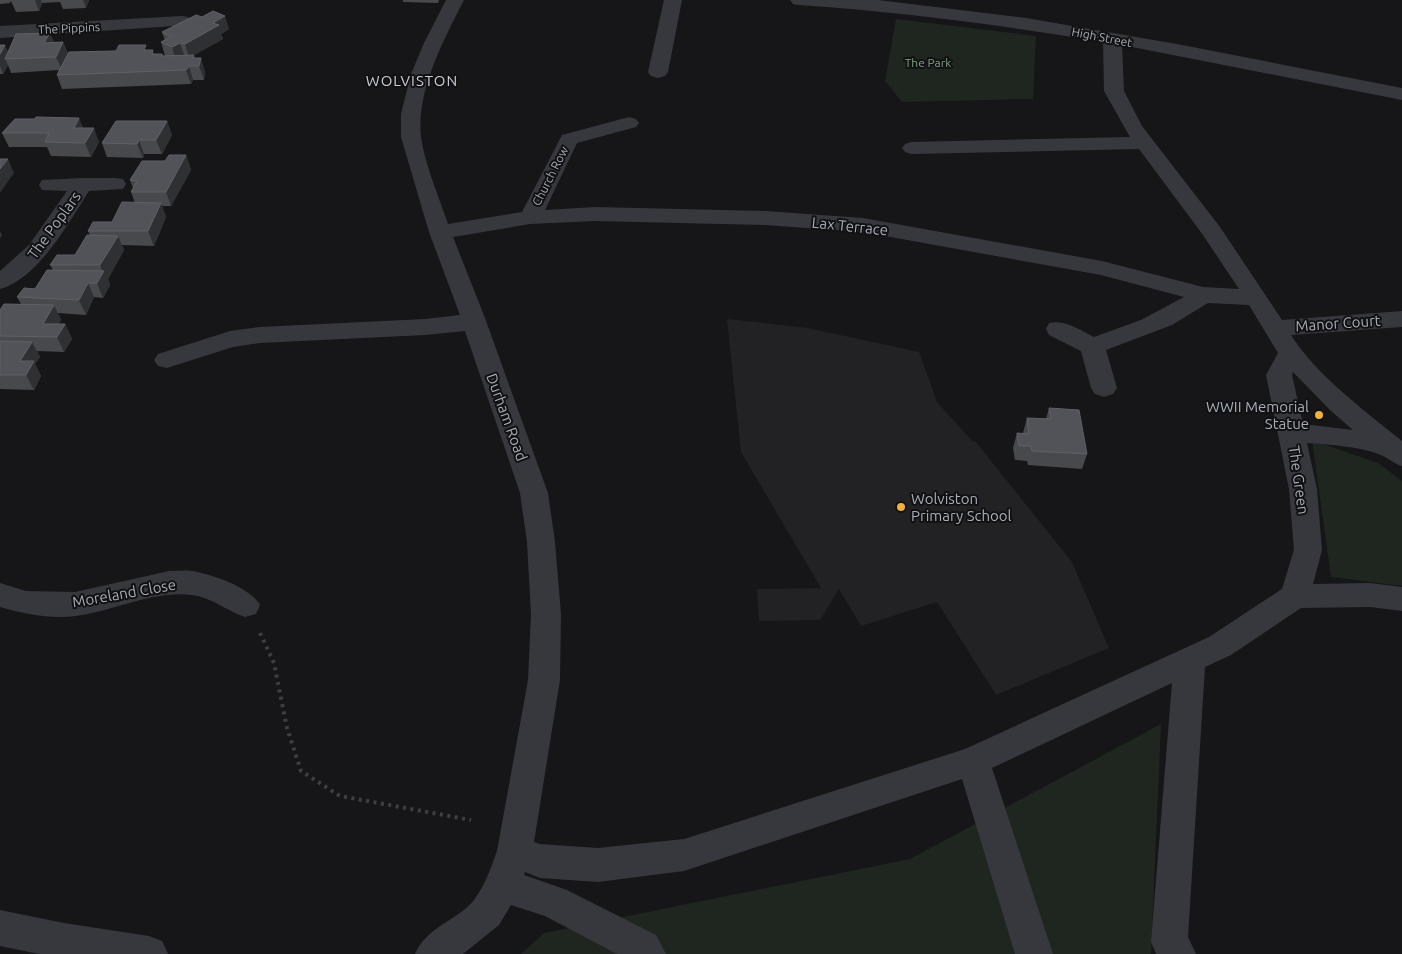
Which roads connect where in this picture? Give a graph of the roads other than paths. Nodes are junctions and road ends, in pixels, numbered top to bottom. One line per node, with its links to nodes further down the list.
1 (455, 0): 18 (street, Durham Road)
2 (673, 0): 9 (street)
3 (798, 0): 7 (street, High Street)
4 (182, 21): 5 (street, The Pippins)
5 (137, 24): 6 (street, The Pippins); 8 (street)
6 (0, 32)
7 (1112, 39): 10 (street, High Street); 12 (street)
8 (128, 43)
9 (658, 72)
10 (1402, 94)
11 (630, 123): 17 (street, Church Row)
12 (1145, 144): 13 (street); 21 (street)
13 (912, 148)
14 (50, 184): 15 (street, The Poplars)
15 (83, 184): 16 (street, The Poplars); 19 (street, The Poplars)
16 (115, 184)
17 (530, 217): 18 (street, Lax Terrace); 20 (street, Lax Terrace)
18 (440, 232): 23 (street, Durham Road)
19 (0, 282)
20 (1203, 295): 21 (street, Lax Terrace); 26 (street)
21 (1256, 297): 25 (street)
22 (1402, 319): 25 (street, Manor Court)
23 (473, 322): 28 (street); 38 (street, Durham Road)
24 (1058, 328): 26 (street)
25 (1275, 328): 27 (street)
26 (1092, 346): 29 (street)
27 (1290, 353): 30 (street, The Green); 31 (street)
28 (167, 360)
29 (1104, 388)
30 (1292, 434): 31 (street); 33 (street, The Green)
31 (1397, 452)
32 (0, 596): 35 (street, Moreland Close)
33 (1295, 596): 34 (street); 36 (street)
34 (1402, 599)
35 (245, 604)
36 (1190, 660): 37 (street); 46 (street)
37 (972, 761): 38 (street); 45 (street)
38 (515, 851): 39 (street, Durham Road)
39 (503, 885): 43 (street, Durham Road); 44 (street)
40 (0, 928): 41 (street)
41 (54, 947): 42 (street)
42 (149, 954)
43 (434, 954)
44 (647, 954)
45 (1034, 954)
46 (1177, 954)

